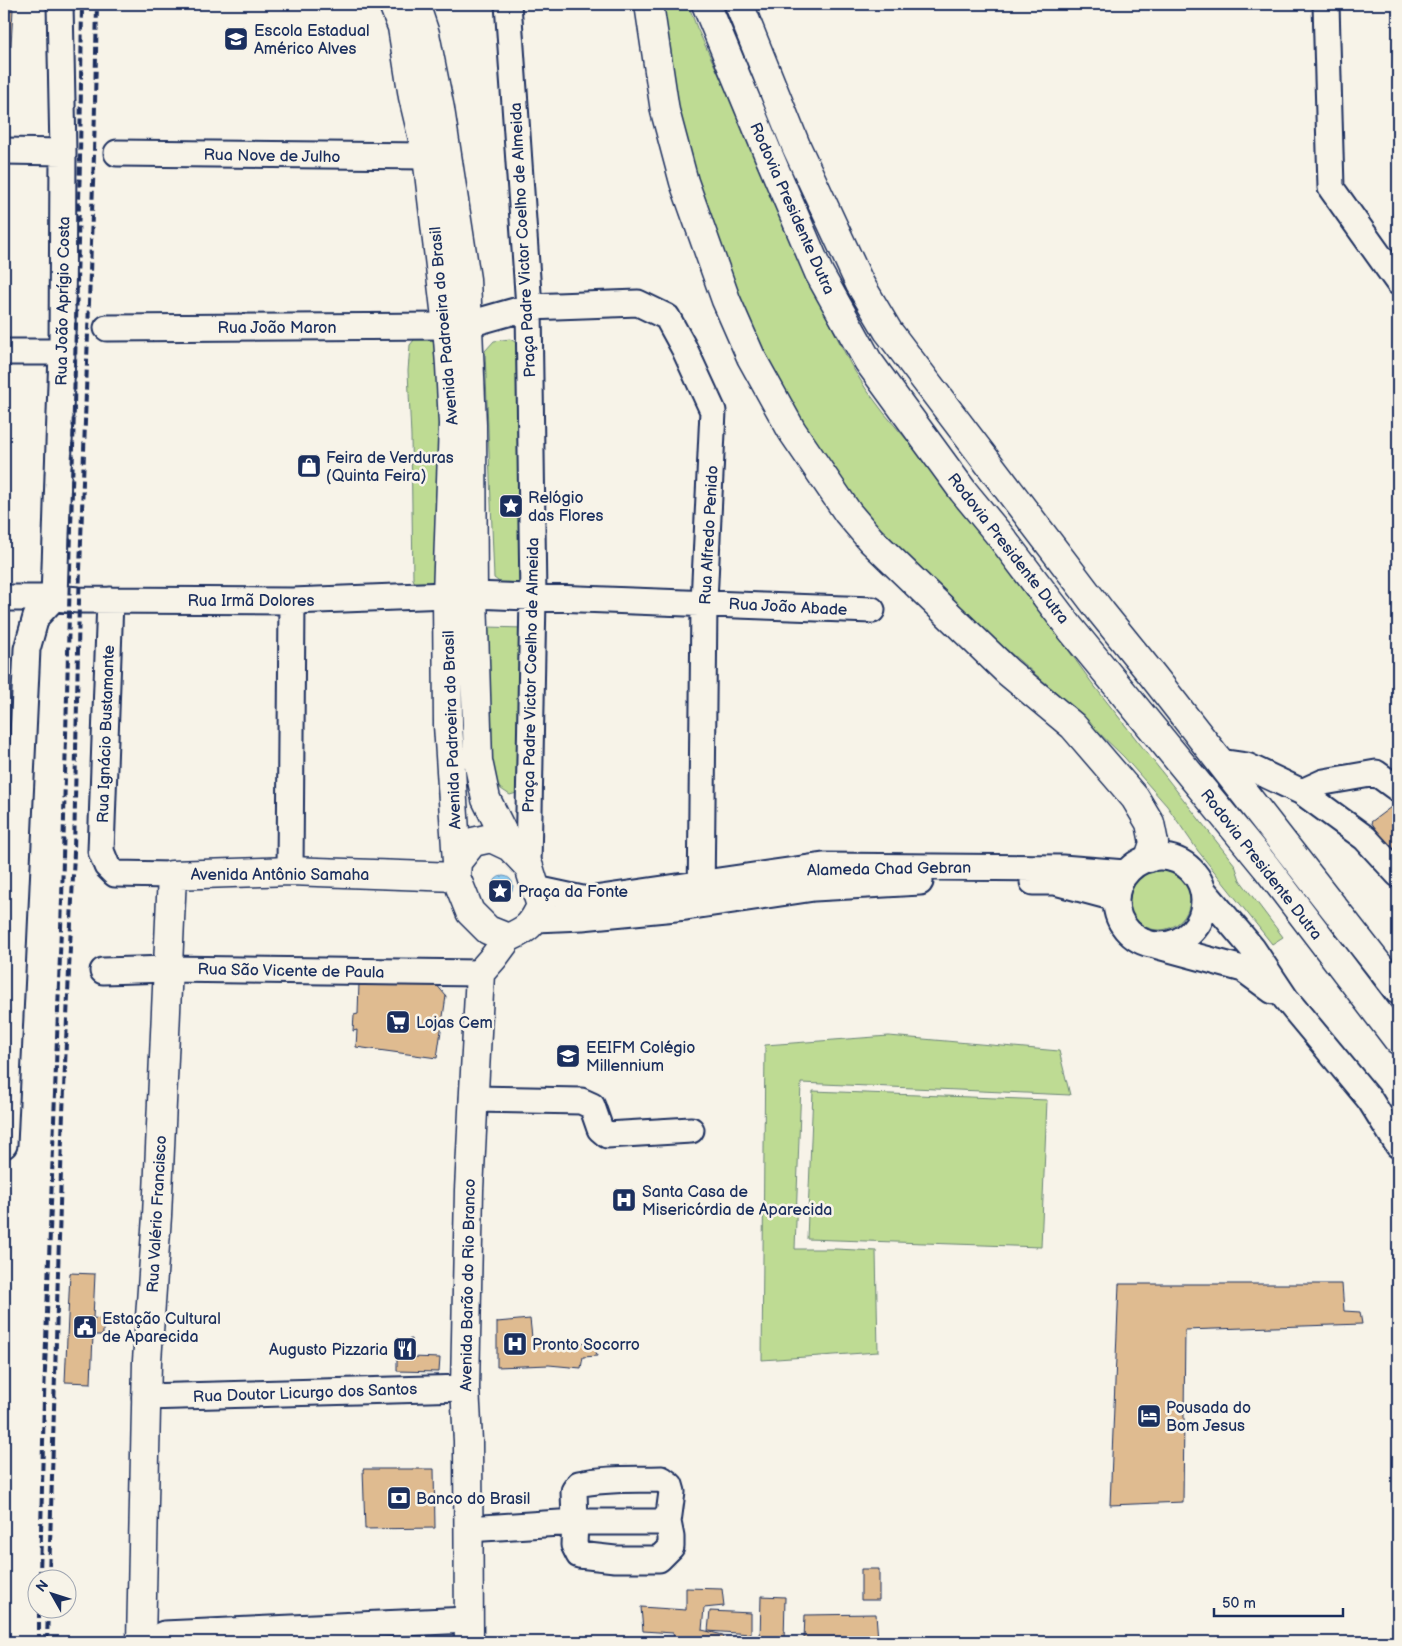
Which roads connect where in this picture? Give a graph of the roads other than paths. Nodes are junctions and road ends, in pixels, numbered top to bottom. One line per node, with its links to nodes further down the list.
1 (60, 4): 10 (street, Rua João Aprígio Costa)
2 (393, 4): 12 (main road, Avenida Padroeira do Brasil)
3 (415, 4): 15 (main road, Avenida Padroeira do Brasil)
4 (508, 4): 14 (street, Praça Padre Victor Coelho de Almeida)
5 (649, 4): 31 (main road)
6 (706, 4): 51 (main road, Rodovia Presidente Dutra)
7 (739, 4): 27 (main road, Rodovia Presidente Dutra)
8 (1326, 4): 13 (street)
9 (4, 151): 10 (street)
10 (63, 152): 18 (street, Rua João Aprígio Costa)
11 (117, 153): 12 (street, Rua Nove de Julho)
12 (427, 156): 15 (main road, Avenida Padroeira do Brasil)
13 (1398, 282)
14 (529, 307): 15 (street, Rua João Maron); 20 (street, Praça Padre Victor Coelho de Almeida); 25 (street, Rua Alfredo Penido)
15 (458, 325): 16 (street, Rua João Maron); 19 (main road, Avenida Padroeira do Brasil)
16 (107, 328)
17 (4, 352): 18 (street)
18 (62, 352): 22 (street, Rua João Aprígio Costa)
19 (460, 595): 20 (street, Rua Irmã Dolores); 24 (street, Rua Irmã Dolores); 30 (main road, Avenida Padroeira do Brasil); 33 (main road, Avenida Padroeira do Brasil)
20 (533, 597): 25 (street, Rua João Abade); 39 (street, Praça Padre Victor Coelho de Almeida)
21 (4, 598): 22 (street, Rua Irmã Dolores)
22 (54, 598): 23 (street, Rua Irmã Dolores); 54 (street)
23 (110, 600): 24 (street, Rua Irmã Dolores); 32 (street, Rua Ignácio Bustamante)
24 (292, 601): 34 (street)
25 (704, 602): 26 (street, Rua João Abade); 41 (street, Rua Alfredo Penido)
26 (872, 610)
27 (1220, 762): 29 (street); 49 (main road, Rodovia Presidente Dutra)
28 (1398, 789): 29 (street)
29 (1302, 792): 37 (street)
30 (510, 846): 33 (main road); 39 (main road)
31 (1149, 858): 35 (street); 40 (street)
32 (107, 866): 38 (street, Avenida Antônio Samaha)
33 (457, 870): 34 (main road, Avenida Antônio Samaha); 44 (main road)
34 (290, 871): 38 (main road, Avenida Antônio Samaha)
35 (1125, 873): 36 (street, Alameda Chad Gebran); 42 (street)
36 (962, 874): 41 (street, Alameda Chad Gebran); 42 (street, Alameda Chad Gebran)
37 (1398, 874)
38 (172, 875): 46 (main road, Rua Valério Francisco)
39 (532, 878): 41 (street, Alameda Chad Gebran); 43 (main road)
40 (1203, 890): 45 (street); 50 (street)
41 (701, 894): 43 (street, Alameda Chad Gebran)
42 (1115, 898): 45 (street)
43 (535, 919): 44 (main road)
44 (508, 938): 48 (main road)
45 (1157, 946): 50 (street)
46 (168, 969): 47 (street, Rua São Vicente de Paula); 48 (street, Rua São Vicente de Paula); 57 (main road, Rua Valério Francisco)
47 (103, 971)
48 (480, 973): 52 (main road, Avenida Barão do Rio Branco)
49 (1398, 990)
50 (1286, 999): 55 (street)
51 (1398, 1040)
52 (473, 1099): 53 (street); 56 (main road, Avenida Barão do Rio Branco)
53 (691, 1130)
54 (4, 1145)
55 (1398, 1145)
56 (465, 1388): 57 (street, Rua Doutor Licurgo dos Santos); 60 (main road, Avenida Barão do Rio Branco)
57 (145, 1397): 62 (main road, Rua Valério Francisco)
58 (575, 1522): 59 (street); 59 (street); 59 (street); 60 (street)
59 (668, 1522)
60 (468, 1529): 61 (main road, Avenida Barão do Rio Branco)
61 (468, 1631): 62 (street)
62 (149, 1636)

